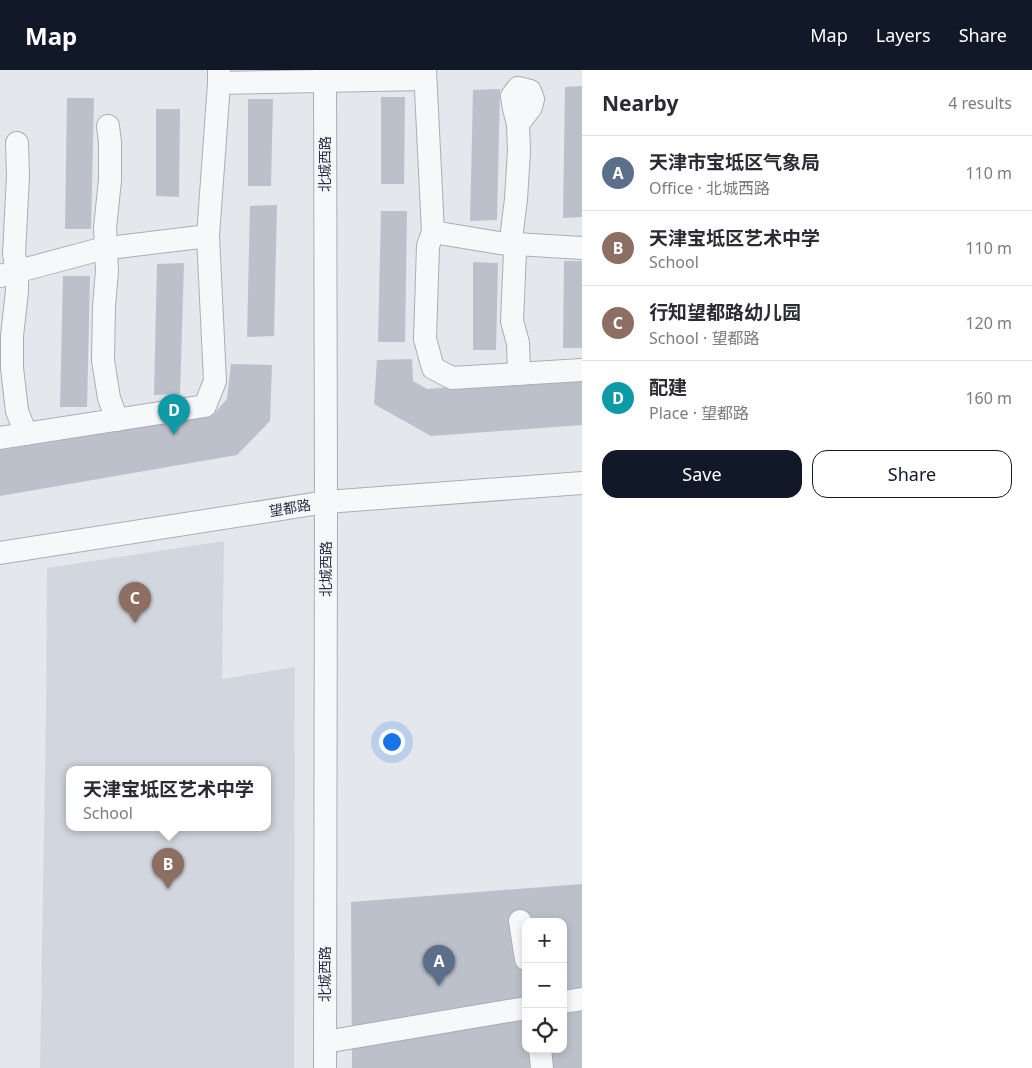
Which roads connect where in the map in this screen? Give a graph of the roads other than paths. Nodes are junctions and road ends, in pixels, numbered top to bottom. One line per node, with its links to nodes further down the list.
1 (425, 75): 3 (street); 7 (street)
2 (219, 76): 3 (street); 8 (street)
3 (324, 76): 19 (street, 北城西路)
4 (518, 124): 9 (street)
5 (108, 126): 10 (street)
6 (17, 143): 12 (street)
7 (433, 232): 9 (street); 14 (street)
8 (208, 236): 10 (street); 15 (street)
9 (513, 244): 11 (street); 14 (street)
10 (107, 248): 12 (street); 15 (street)
11 (582, 248)
12 (8, 274): 16 (street)
13 (582, 370): 14 (street)
14 (519, 374)
15 (117, 420): 16 (street)
16 (26, 434): 17 (street)
17 (0, 438)
18 (582, 483): 19 (street, 望都路)
19 (326, 502): 20 (street, 望都路); 26 (street, 北城西路)
20 (0, 554)
21 (520, 921): 22 (street)
22 (522, 934)
23 (582, 999): 24 (street)
24 (567, 1001)
25 (522, 1009): 26 (street)
26 (325, 1042): 28 (street, 北城西路)
27 (540, 1053): 29 (street)
28 (325, 1068)
29 (542, 1068)

